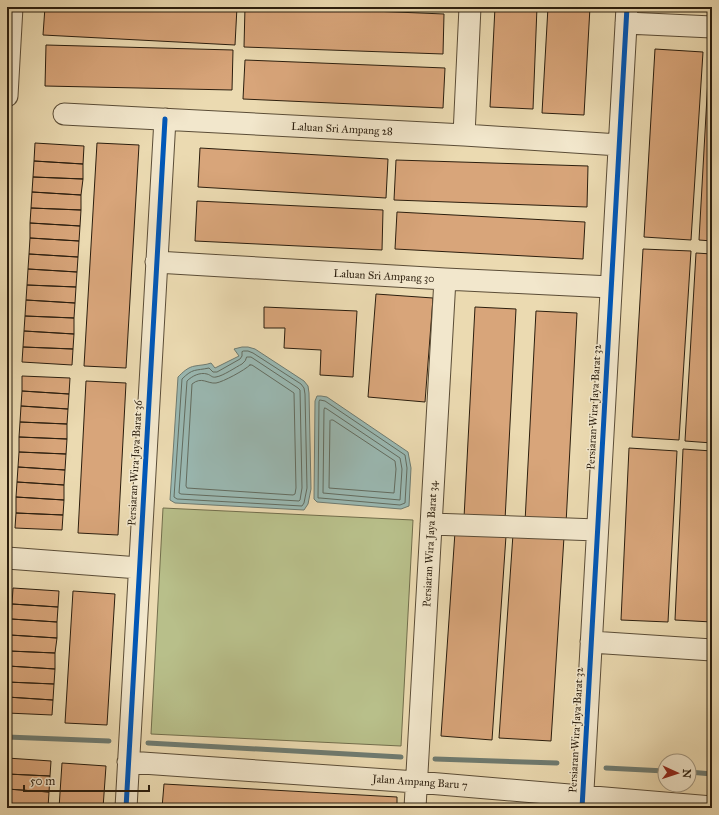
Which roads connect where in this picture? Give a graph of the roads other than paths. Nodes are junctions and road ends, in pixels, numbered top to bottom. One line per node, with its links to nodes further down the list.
1 (12, 7): 5 (street)
2 (470, 7): 8 (street)
3 (626, 15): 4 (street); 9 (street, Persiaran Wira Jaya Barat 32)
4 (712, 28)
5 (7, 96)
6 (64, 114): 7 (street, Laluan Sri Ampang 28)
7 (164, 119): 8 (street, Laluan Sri Ampang 28); 10 (street, Persiaran Wira Jaya Barat 36)
8 (464, 135): 9 (street, Laluan Sri Ampang 28)
9 (619, 145): 12 (street, Persiaran Wira Jaya Barat 32)
10 (156, 262): 11 (street, Laluan Sri Ampang 30); 16 (street, Persiaran Wira Jaya Barat 36)
11 (445, 279): 12 (street, Laluan Sri Ampang 30); 13 (street, Persiaran Wira Jaya Barat 34)
12 (611, 287): 14 (street, Persiaran Wira Jaya Barat 32)
13 (431, 524): 14 (street); 20 (street, Persiaran Wira Jaya Barat 34)
14 (597, 530): 17 (street, Persiaran Wira Jaya Barat 32)
15 (7, 558): 16 (street)
16 (139, 568): 19 (street, Persiaran Wira Jaya Barat 36)
17 (591, 642): 18 (street); 21 (street, Persiaran Wira Jaya Barat 32)
18 (712, 650)
19 (128, 762): 20 (street, Jalan Ampang Baru 7); 23 (street, Persiaran Wira Jaya Barat 36)
20 (416, 782): 21 (street, Jalan Ampang Baru 7); 24 (street, Persiaran Wira Jaya Barat 34)
21 (582, 802): 22 (street, Jalan Ampang Baru 7)
22 (712, 807)
23 (126, 808)
24 (415, 808)

